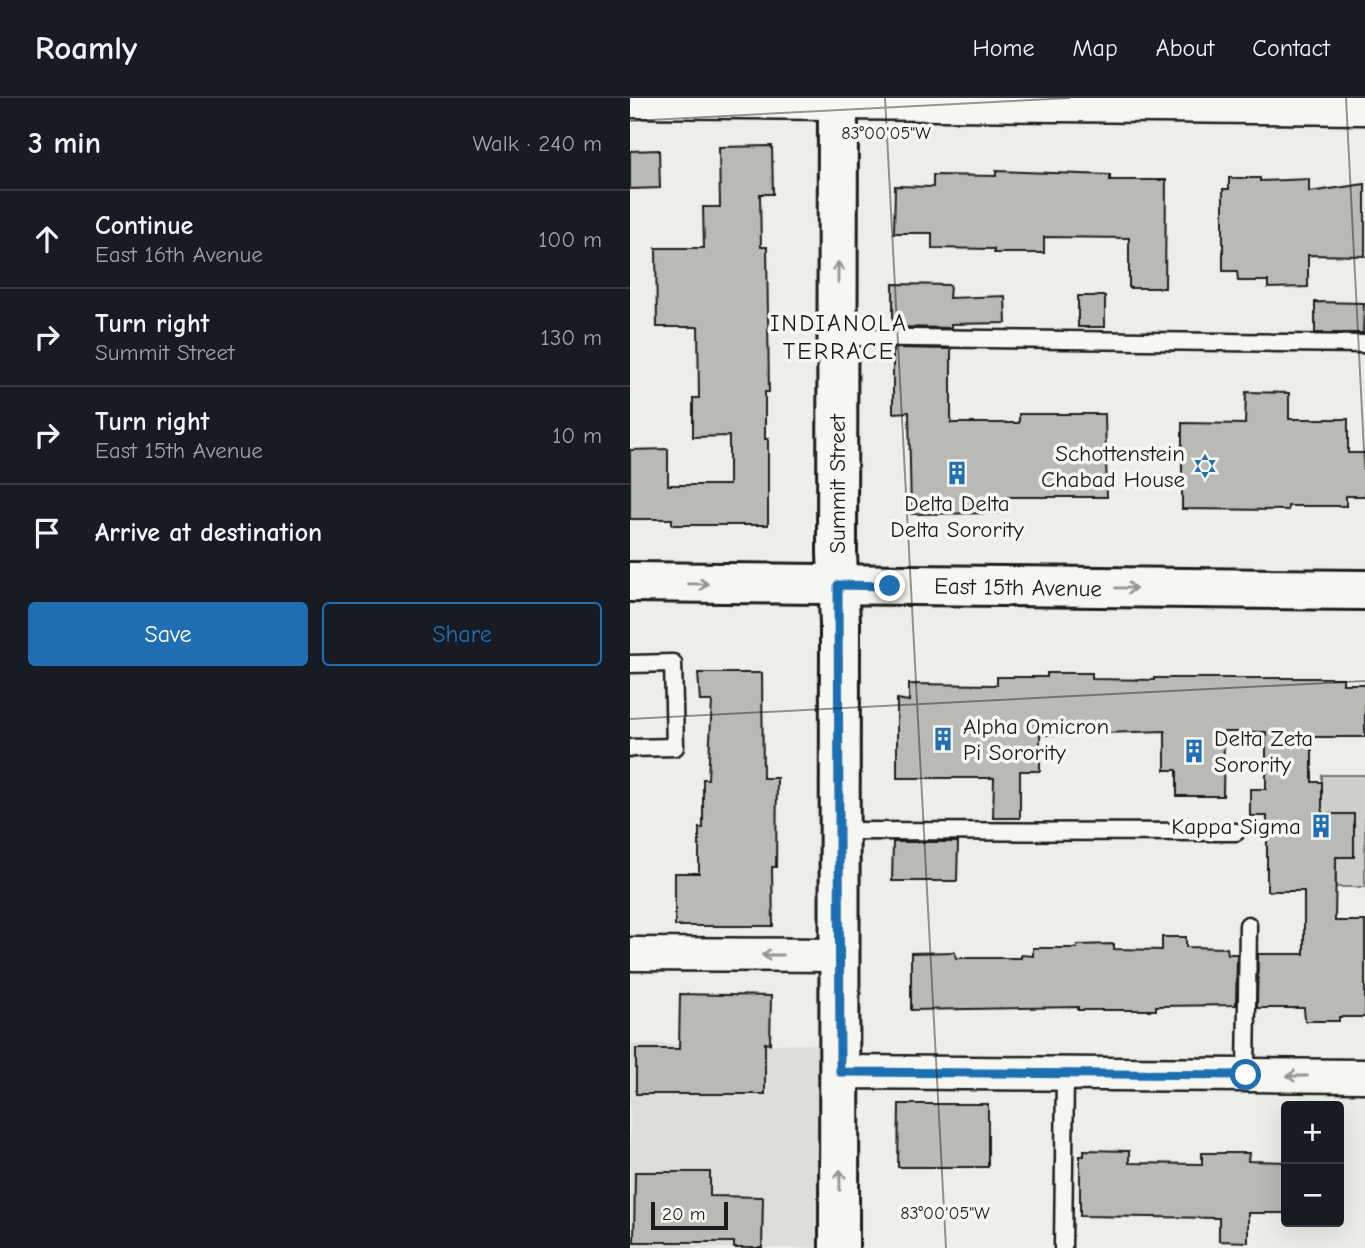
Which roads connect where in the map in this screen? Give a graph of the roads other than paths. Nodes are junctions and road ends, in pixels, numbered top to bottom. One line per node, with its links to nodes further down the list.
1 (838, 100): 2 (street); 3 (street); 5 (main road, Summit Street, one-way to 1)
2 (630, 101)
3 (1081, 102): 4 (street)
4 (1365, 108)
5 (838, 337): 6 (lane); 8 (main road, Summit Street)
6 (1365, 344)
7 (630, 582): 8 (main road, East 15th Avenue, one-way to 8)
8 (838, 585): 9 (main road, East 15th Avenue, one-way to 9); 12 (main road, Summit Street)
9 (1365, 590)
10 (630, 664): 11 (lane)
11 (630, 748)
12 (839, 831): 13 (lane); 16 (main road, Summit Street)
13 (1236, 832)
14 (1248, 925): 19 (lane)
15 (630, 954): 16 (street, one-way to 15)
16 (840, 956): 17 (main road, Summit Street)
17 (840, 1072): 18 (street); 21 (main road, Summit Street, one-way to 17)
18 (1065, 1074): 19 (street); 22 (lane)
19 (1246, 1075): 20 (street, one-way to 19)
20 (1365, 1076)
21 (839, 1248)
22 (1063, 1248)

